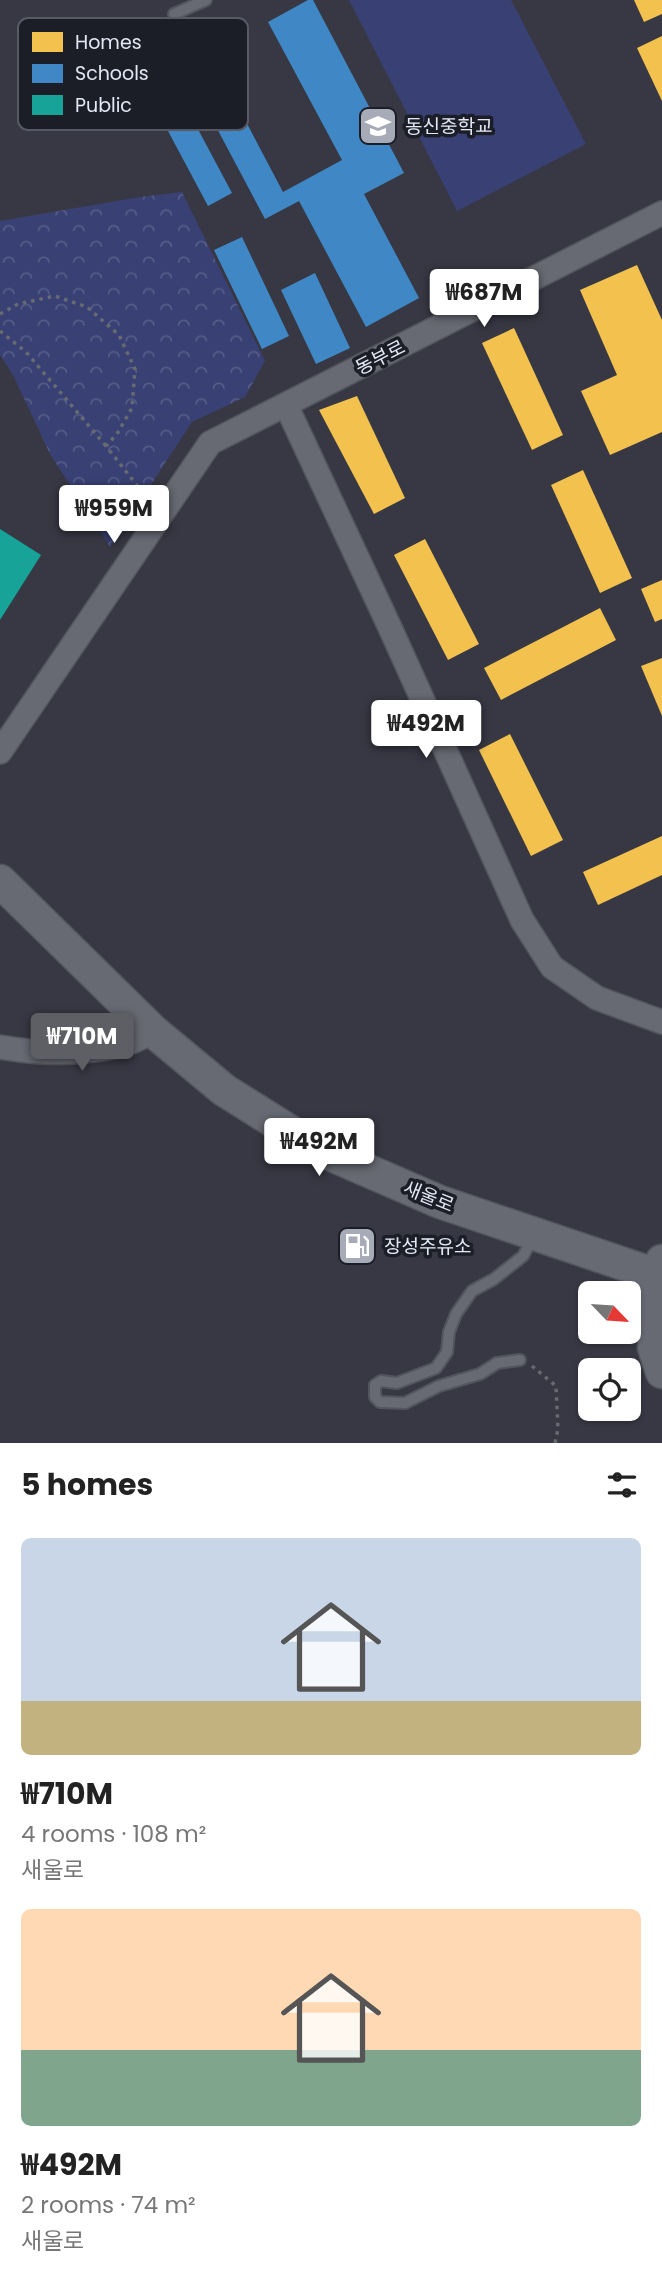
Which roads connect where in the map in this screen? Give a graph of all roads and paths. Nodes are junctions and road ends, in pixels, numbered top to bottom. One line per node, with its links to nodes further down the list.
1 (206, 0): 2 (lane)
2 (174, 14)
3 (662, 214): 6 (street, 동부로)
4 (0, 314): 7 (path)
5 (0, 331): 7 (path)
6 (286, 405): 9 (street, 동부로); 11 (street)
7 (106, 446): 8 (path)
8 (139, 488)
9 (0, 752)
10 (0, 881): 12 (main road, 새울로)
11 (662, 1023)
12 (153, 1031): 13 (street); 14 (main road, 새울로)
13 (0, 1047)
14 (536, 1234): 15 (main road, 새울로); 16 (lane)
15 (661, 1271): 17 (main road)
16 (520, 1360): 18 (path)
17 (662, 1372)
18 (555, 1443)

